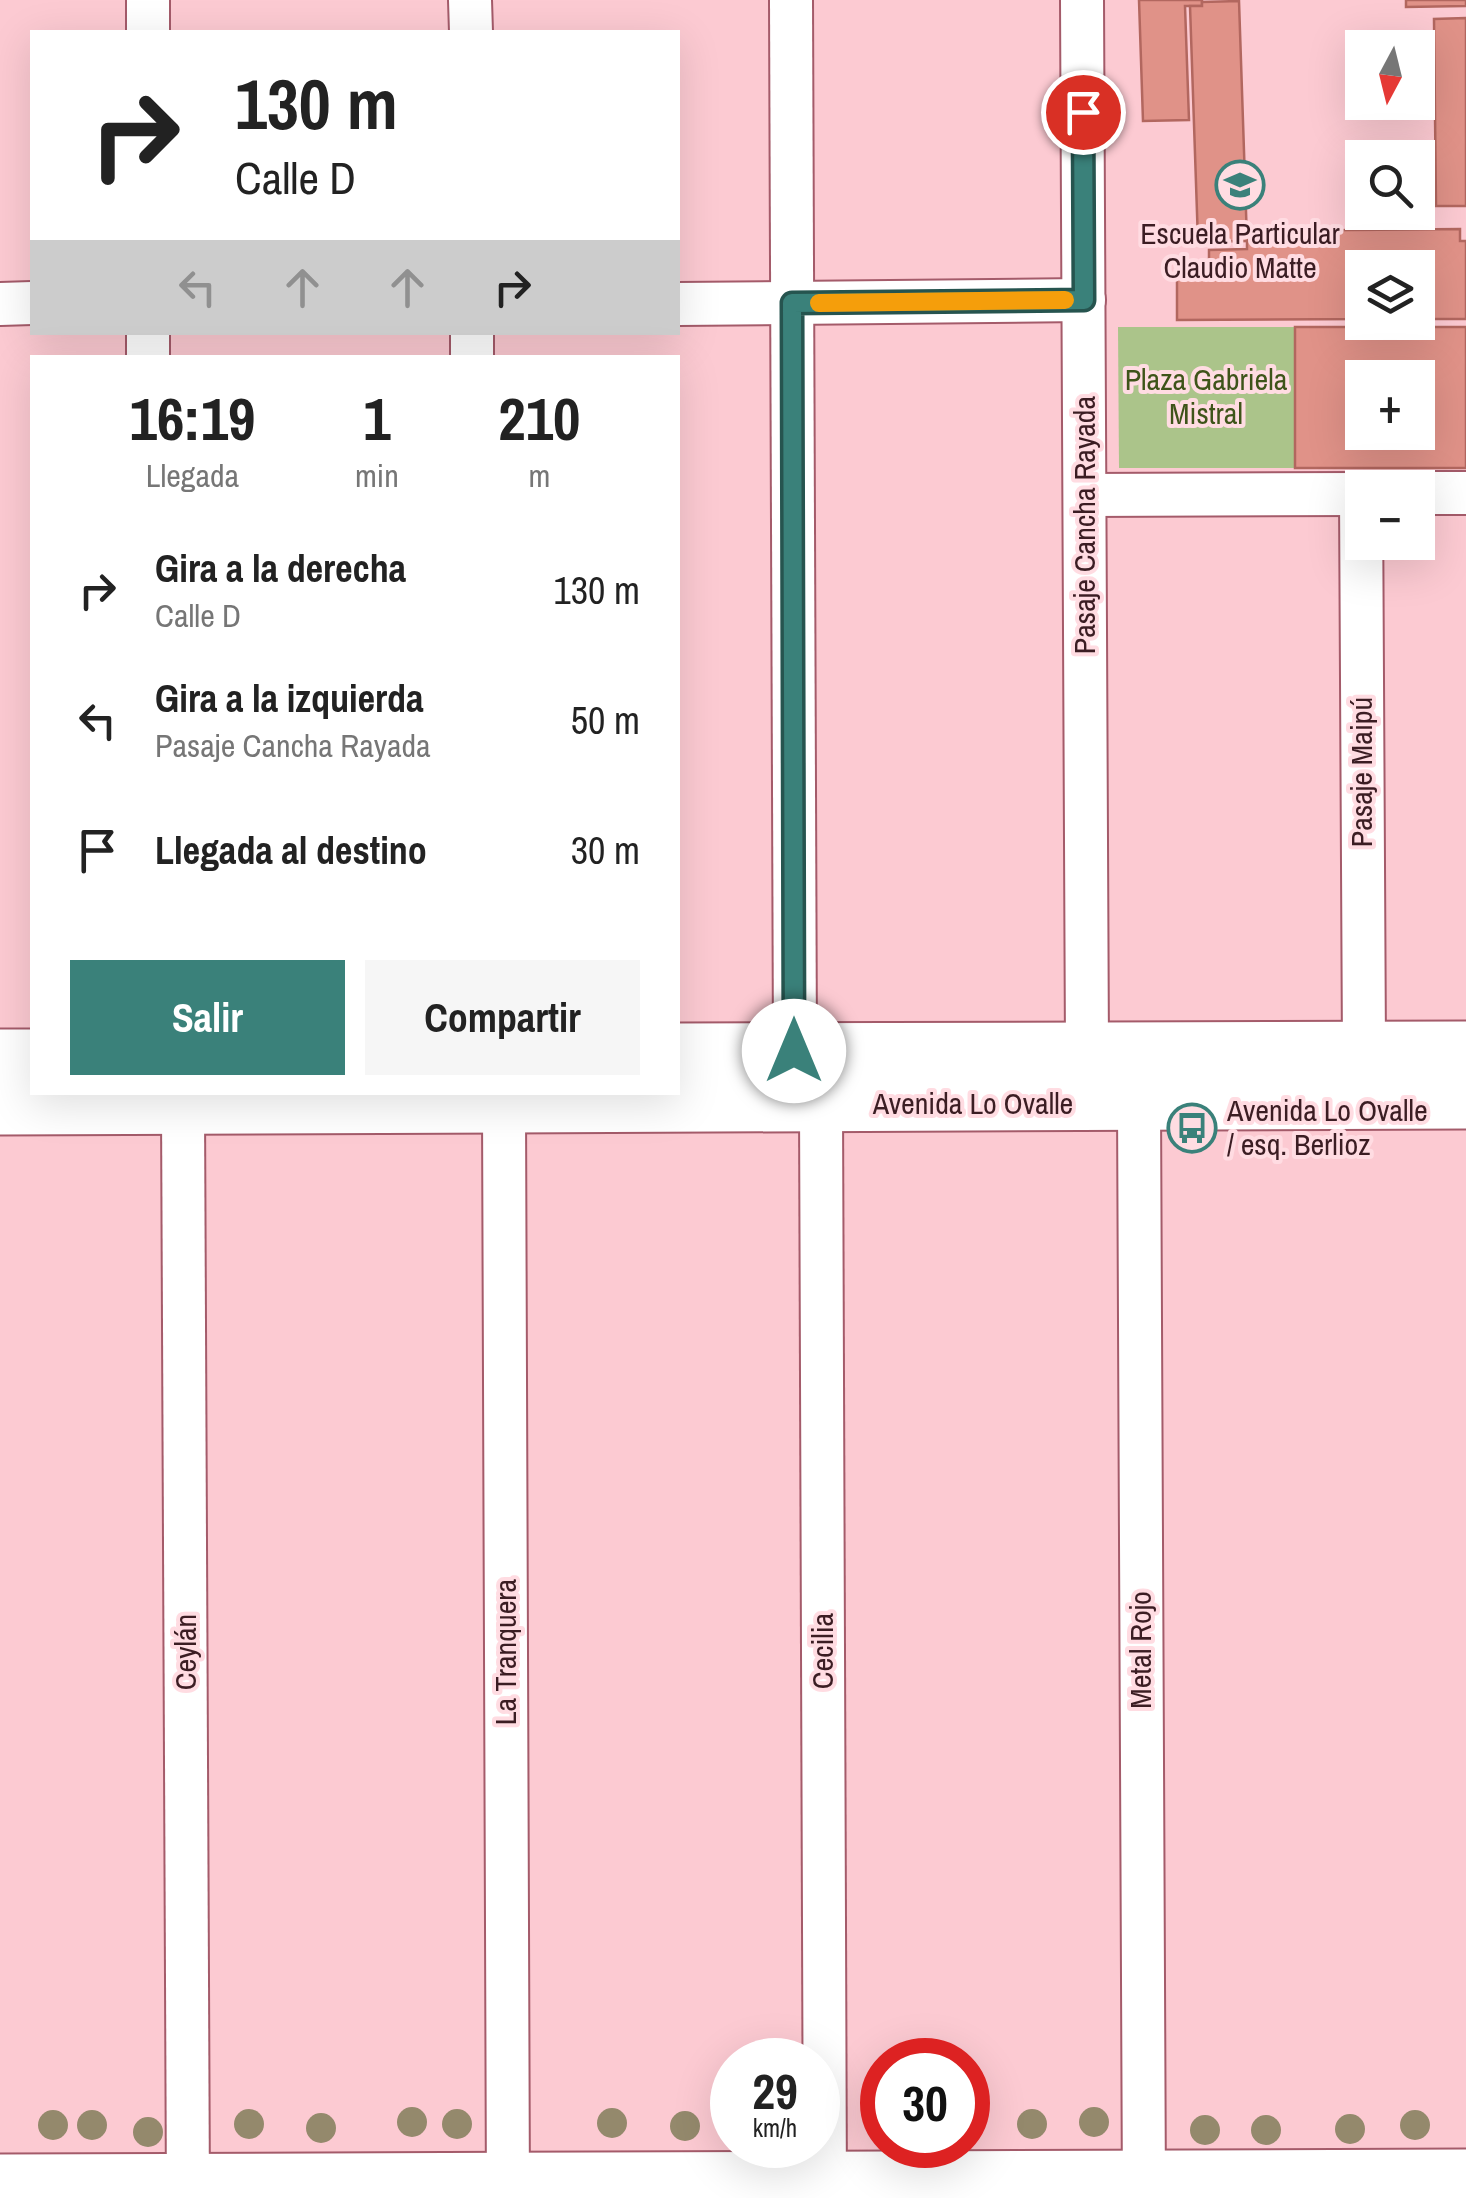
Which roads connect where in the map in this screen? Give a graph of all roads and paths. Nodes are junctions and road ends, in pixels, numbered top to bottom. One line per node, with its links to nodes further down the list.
1 (148, 0): 5 (street)
2 (470, 0): 6 (street)
3 (791, 0): 9 (street)
4 (1082, 0): 7 (street, Pasaje Cancha Rayada)
5 (148, 30)
6 (471, 30)
7 (1084, 300): 9 (street); 15 (street, Pasaje Cancha Rayada)
8 (30, 303): 10 (street)
9 (792, 303): 11 (street); 19 (street)
10 (0, 304)
11 (680, 304)
12 (1435, 493): 13 (street)
13 (1466, 493)
14 (1345, 494): 15 (street)
15 (1085, 496): 20 (street, Pasaje Cancha Rayada)
16 (1362, 560): 18 (street, Pasaje Maipú)
17 (1466, 1049): 18 (main road, Avenida Lo Ovalle)
18 (1364, 1050): 20 (main road, Avenida Lo Ovalle)
19 (794, 1051): 20 (main road, Avenida Lo Ovalle); 21 (main road, Avenida Lo Ovalle)
20 (1087, 1051)
21 (680, 1052)
22 (30, 1056): 23 (main road)
23 (0, 1057)
24 (1466, 1101): 26 (main road, Avenida Lo Ovalle)
25 (483, 1102): 27 (main road, Avenida Lo Ovalle); 29 (main road, Avenida Lo Ovalle); 33 (street, La Tranquera)
26 (1138, 1102): 27 (main road, Avenida Lo Ovalle); 32 (street, Metal Rojo)
27 (821, 1104): 34 (street, Cecilia)
28 (0, 1107): 29 (main road, Avenida Lo Ovalle)
29 (184, 1107): 35 (street, Ceylán)
30 (1466, 2177): 32 (main road)
31 (0, 2182): 35 (main road)
32 (1144, 2188): 34 (main road)
33 (508, 2189): 34 (main road); 35 (main road)
34 (826, 2189)
35 (188, 2190)

